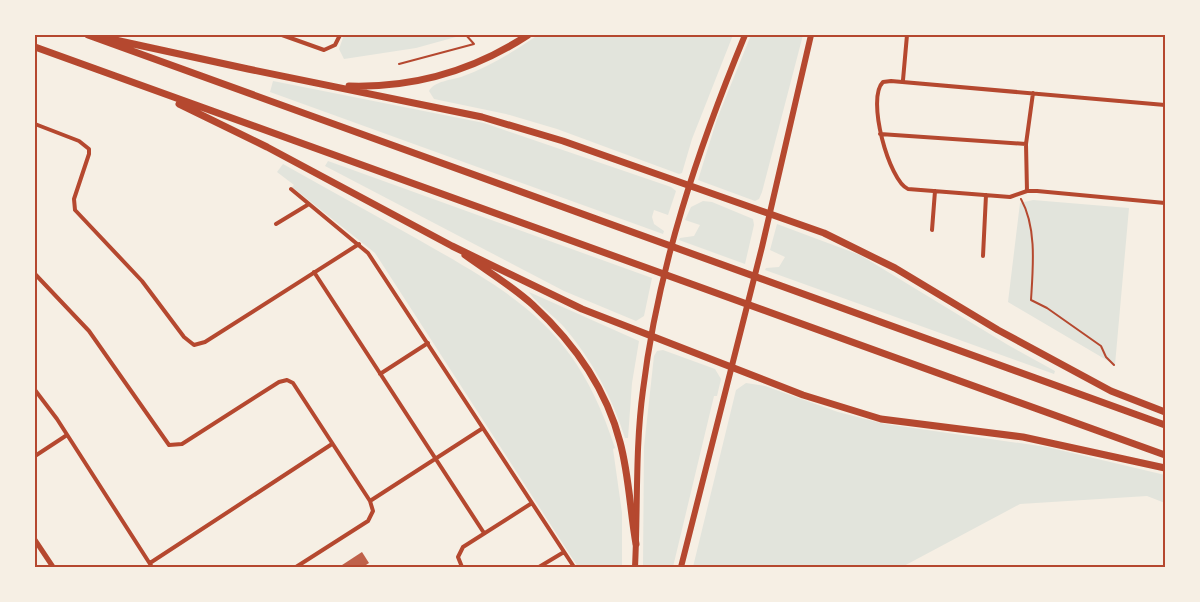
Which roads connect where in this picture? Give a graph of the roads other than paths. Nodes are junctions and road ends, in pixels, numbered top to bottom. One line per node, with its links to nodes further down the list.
1 (88, 35): 39 (highway)
2 (93, 35): 11 (highway)
3 (282, 35): 4 (street)
4 (340, 35)
5 (528, 35): 11 (highway)
6 (745, 35): 18 (main road)
7 (811, 35): 25 (main road)
8 (907, 35): 10 (street)
9 (35, 47): 12 (highway)
10 (903, 80): 13 (street); 16 (street)
11 (329, 85): 18 (highway)
12 (145, 88): 29 (highway); 43 (highway)
13 (1033, 93): 14 (street); 17 (street)
14 (1165, 105)
15 (35, 124): 31 (street)
16 (880, 134): 17 (street); 20 (street)
17 (1026, 144): 21 (street)
18 (689, 186): 25 (highway); 33 (main road)
19 (291, 189): 24 (street)
20 (935, 191): 22 (street); 27 (street)
21 (1027, 191): 22 (street); 23 (street)
22 (986, 195): 30 (street)
23 (1165, 202)
24 (309, 204): 26 (street); 28 (street)
25 (769, 215): 35 (main road); 38 (highway)
26 (276, 224)
27 (932, 230)
28 (359, 244): 31 (street); 34 (street)
29 (452, 246): 33 (highway); 51 (highway)
30 (983, 256)
31 (314, 272): 36 (street)
32 (35, 274): 42 (street)
33 (651, 336): 35 (highway); 51 (main road)
34 (428, 343): 36 (street); 40 (street)
35 (731, 367): 46 (highway); 60 (main road)
36 (380, 374): 45 (street)
37 (35, 390): 41 (street)
38 (1165, 412)
39 (1165, 426)
40 (483, 428): 45 (street); 48 (street)
41 (67, 435): 44 (street); 53 (street)
42 (332, 444): 47 (street); 53 (street)
43 (1165, 455)
44 (35, 456)
45 (437, 458): 47 (street); 49 (street)
46 (1165, 468)
47 (370, 501): 55 (street)
48 (532, 503): 49 (street); 52 (street)
49 (484, 533): 56 (street)
50 (35, 540): 54 (street)
51 (636, 544): 59 (main road)
52 (564, 552): 57 (street); 58 (street)
53 (151, 565)
54 (52, 567)
55 (296, 567)
56 (462, 567)
57 (539, 567)
58 (574, 567)
59 (635, 567)
60 (681, 567)

